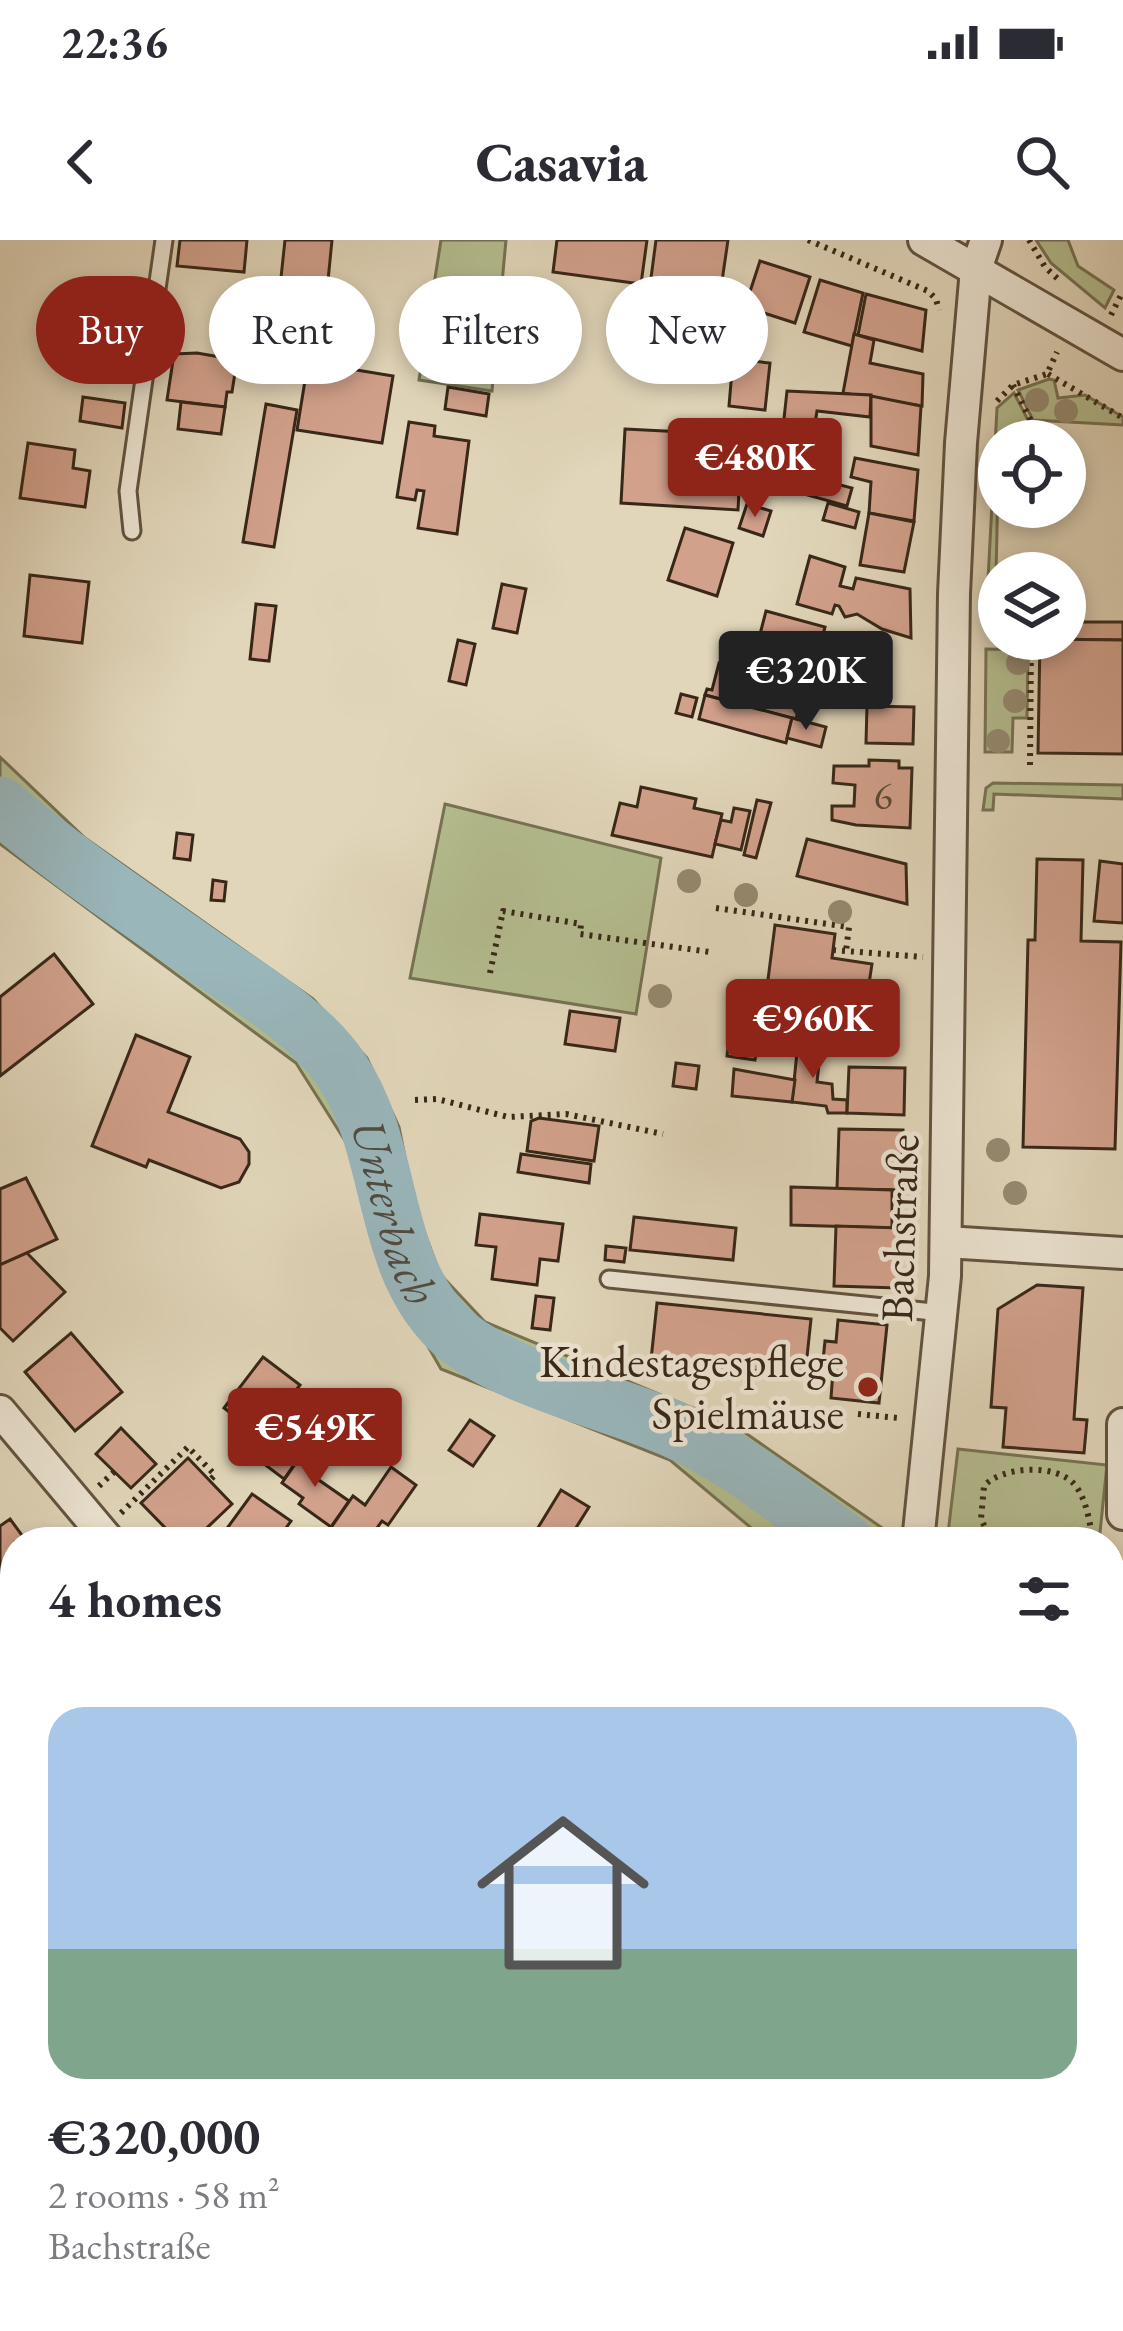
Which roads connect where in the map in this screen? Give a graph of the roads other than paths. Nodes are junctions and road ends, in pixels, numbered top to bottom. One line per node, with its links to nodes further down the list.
1 (164, 240): 5 (lane)
2 (924, 240): 3 (street)
3 (975, 250): 4 (street); 6 (street, Bachstraße)
4 (1123, 355)
5 (132, 531)
6 (946, 1242): 7 (street); 9 (street, Bachstraße)
7 (1123, 1253)
8 (609, 1280): 9 (lane)
9 (943, 1312): 14 (street, Bachstraße)
10 (0, 1411): 13 (street)
11 (1123, 1424): 12 (street)
12 (1123, 1514)
13 (97, 1527)
14 (920, 1527)

